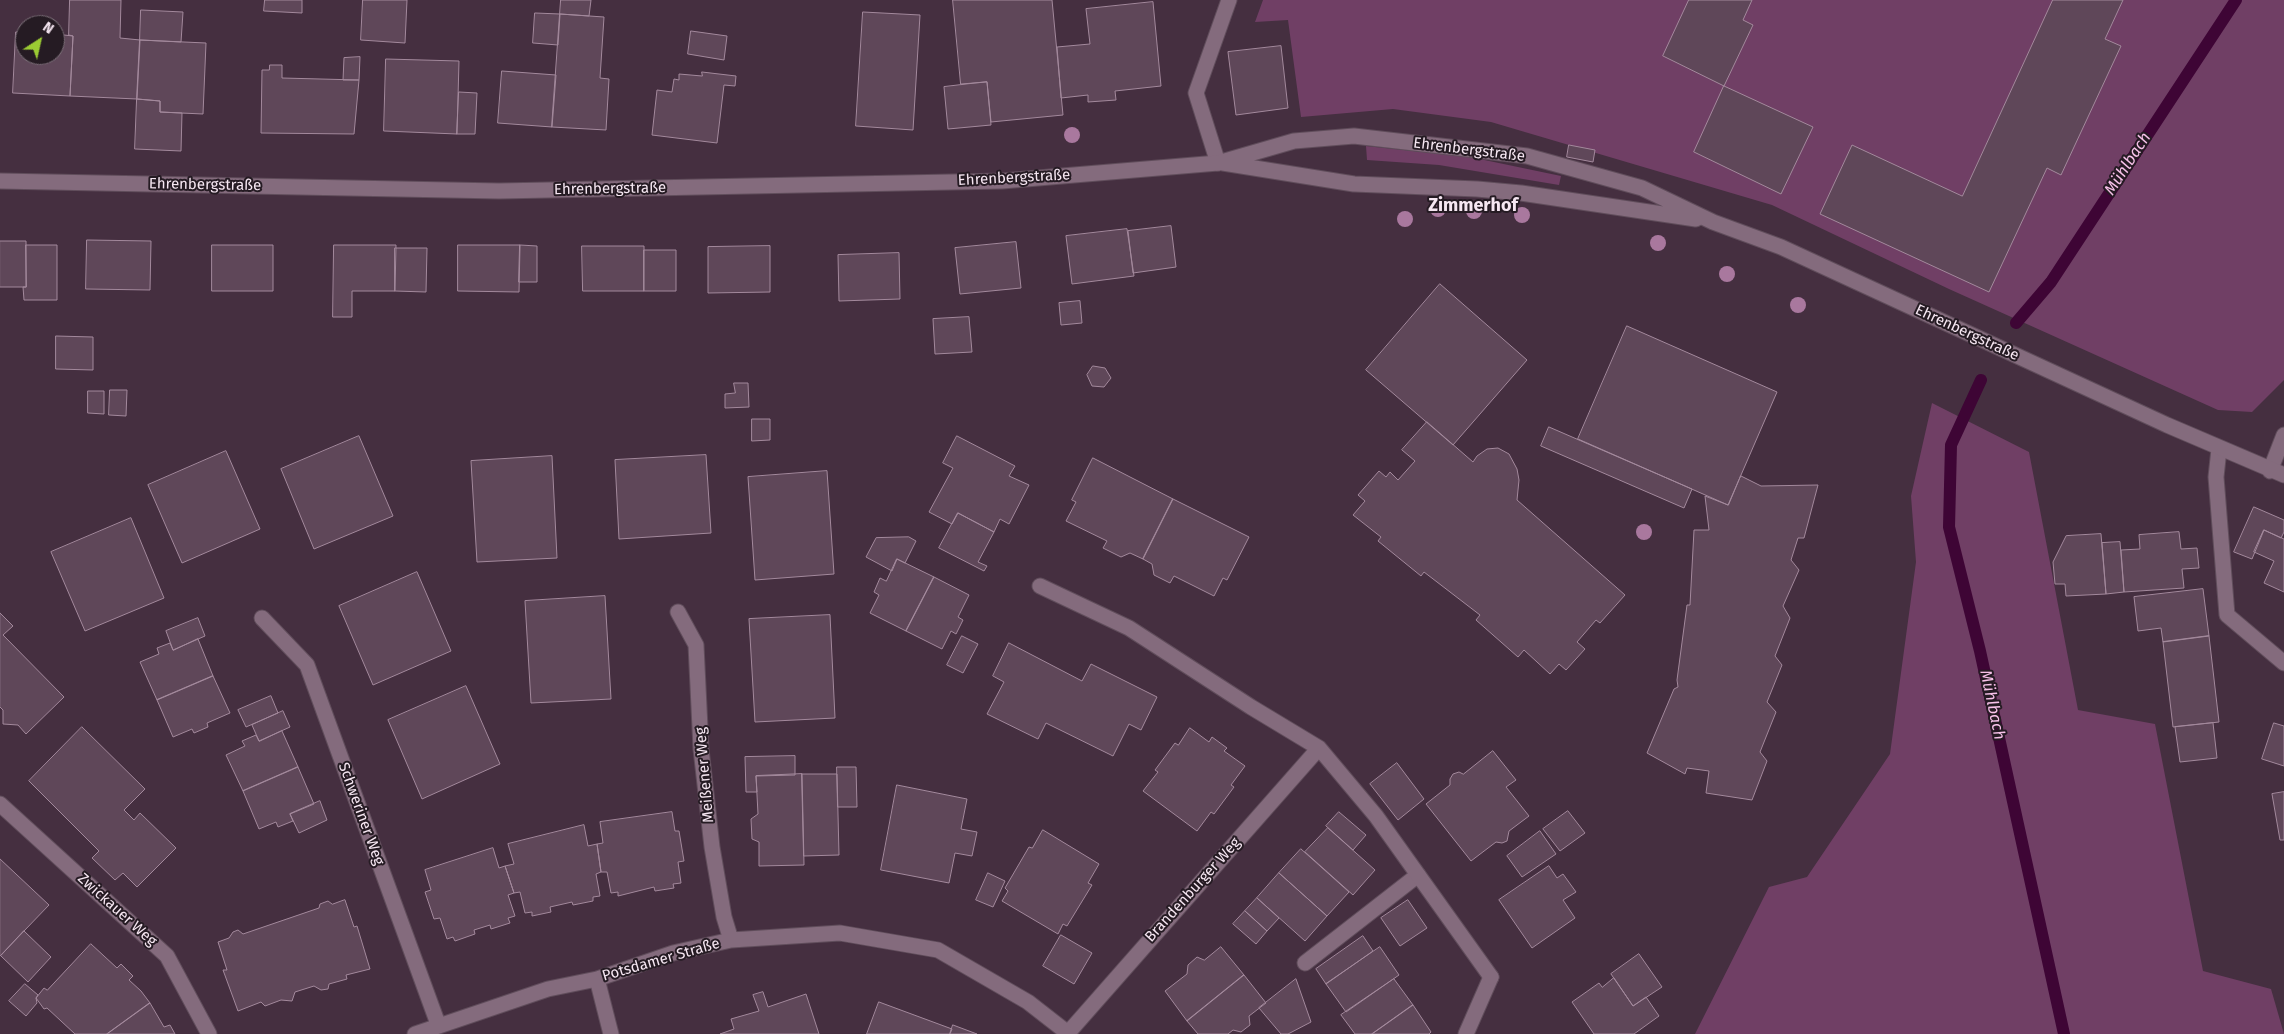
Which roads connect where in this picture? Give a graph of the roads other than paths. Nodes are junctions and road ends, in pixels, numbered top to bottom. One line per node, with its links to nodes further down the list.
1 (1229, 0): 2 (street)
2 (1218, 162): 3 (street, Ehrenbergstraße); 4 (street, Ehrenbergstraße); 4 (street, Ehrenbergstraße)
3 (0, 181)
4 (1712, 222): 6 (street, Ehrenbergstraße)
5 (2284, 435): 7 (street)
6 (2219, 449): 7 (street, Ehrenbergstraße); 11 (street)
7 (2277, 473)
8 (1040, 586): 12 (street)
9 (678, 612): 15 (street, Meißener Weg)
10 (262, 618): 18 (street, Schweriner Weg)
11 (2284, 663)
12 (1319, 748): 14 (street); 22 (street, Brandenburger Weg)
13 (0, 804): 19 (street, Zwickauer Weg)
14 (1418, 875): 16 (street); 23 (street)
15 (731, 940): 17 (street, Potsdamer Straße); 22 (street, Potsdamer Straße)
16 (1305, 963)
17 (597, 979): 18 (street, Potsdamer Straße); 21 (street)
18 (438, 1024): 20 (street, Potsdamer Straße)
19 (209, 1034)
20 (415, 1034)
21 (611, 1034)
22 (1069, 1034)
23 (1466, 1034)

